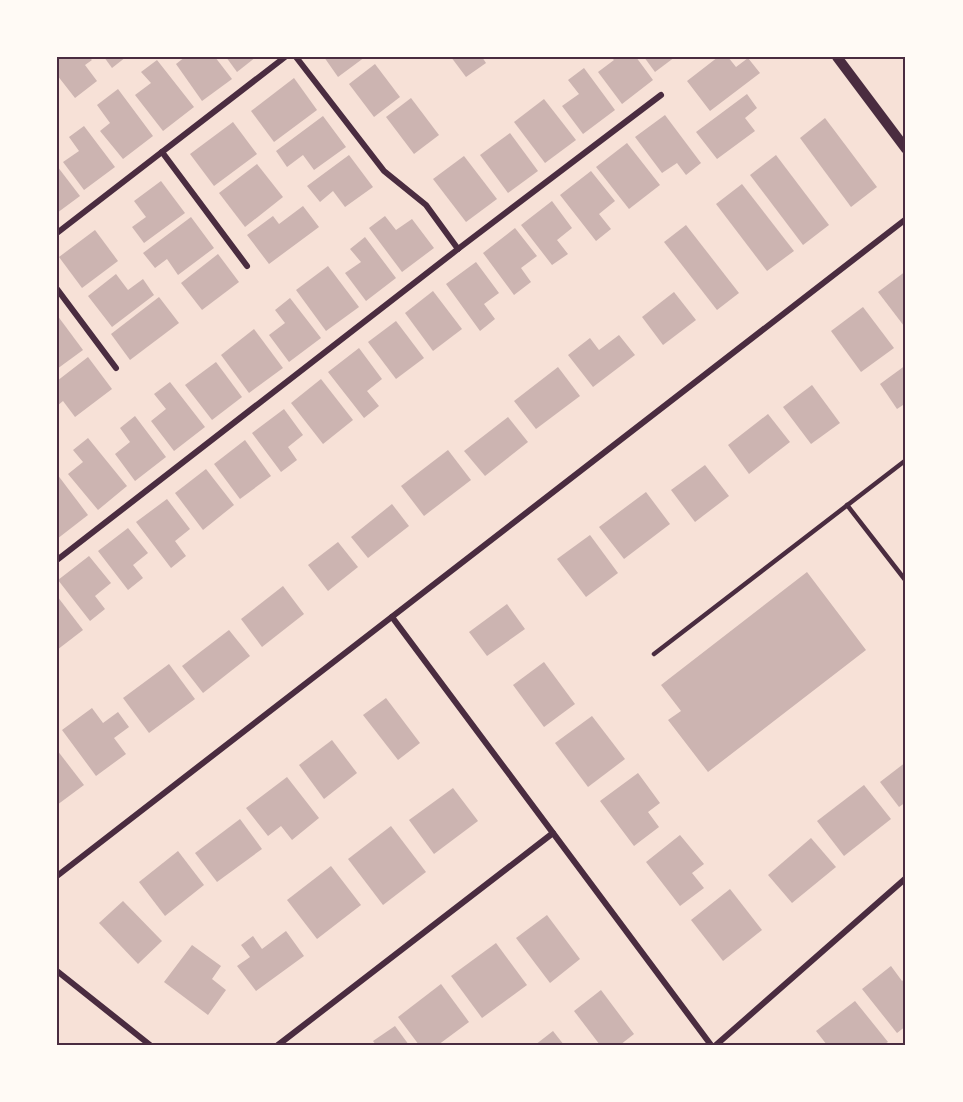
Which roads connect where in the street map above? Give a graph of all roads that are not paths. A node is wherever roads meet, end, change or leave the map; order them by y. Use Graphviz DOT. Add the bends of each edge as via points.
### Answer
graph roads {
  1 [pos="285,57"];
  2 [pos="296,57"];
  3 [pos="837,57"];
  4 [pos="661,95"];
  5 [pos="906,149"];
  6 [pos="162,152"];
  7 [pos="906,219"];
  8 [pos="57,233"];
  9 [pos="458,249"];
  10 [pos="246,266"];
  11 [pos="57,289"];
  12 [pos="116,368"];
  13 [pos="906,460"];
  14 [pos="847,505"];
  15 [pos="57,560"];
  16 [pos="906,581"];
  17 [pos="392,617"];
  18 [pos="654,654"];
  19 [pos="552,833"];
  20 [pos="57,876"];
  21 [pos="906,878"];
  22 [pos="57,971"];
  23 [pos="150,1045"];
  24 [pos="278,1045"];
  25 [pos="713,1045"];
  1 -- 6 [label="street"];
  2 -- 9 [label="street" via="384,171 426,205"];
  3 -- 5 [label="street"];
  4 -- 9 [label="street"];
  6 -- 8 [label="street"];
  6 -- 10 [label="street"];
  7 -- 17 [label="street"];
  9 -- 15 [label="street"];
  11 -- 12 [label="street"];
  13 -- 14 [label="lane"];
  14 -- 16 [label="lane"];
  14 -- 18 [label="lane"];
  17 -- 19 [label="street"];
  17 -- 20 [label="street"];
  19 -- 24 [label="street"];
  19 -- 25 [label="street"];
  21 -- 25 [label="street"];
  22 -- 23 [label="street"];
}
